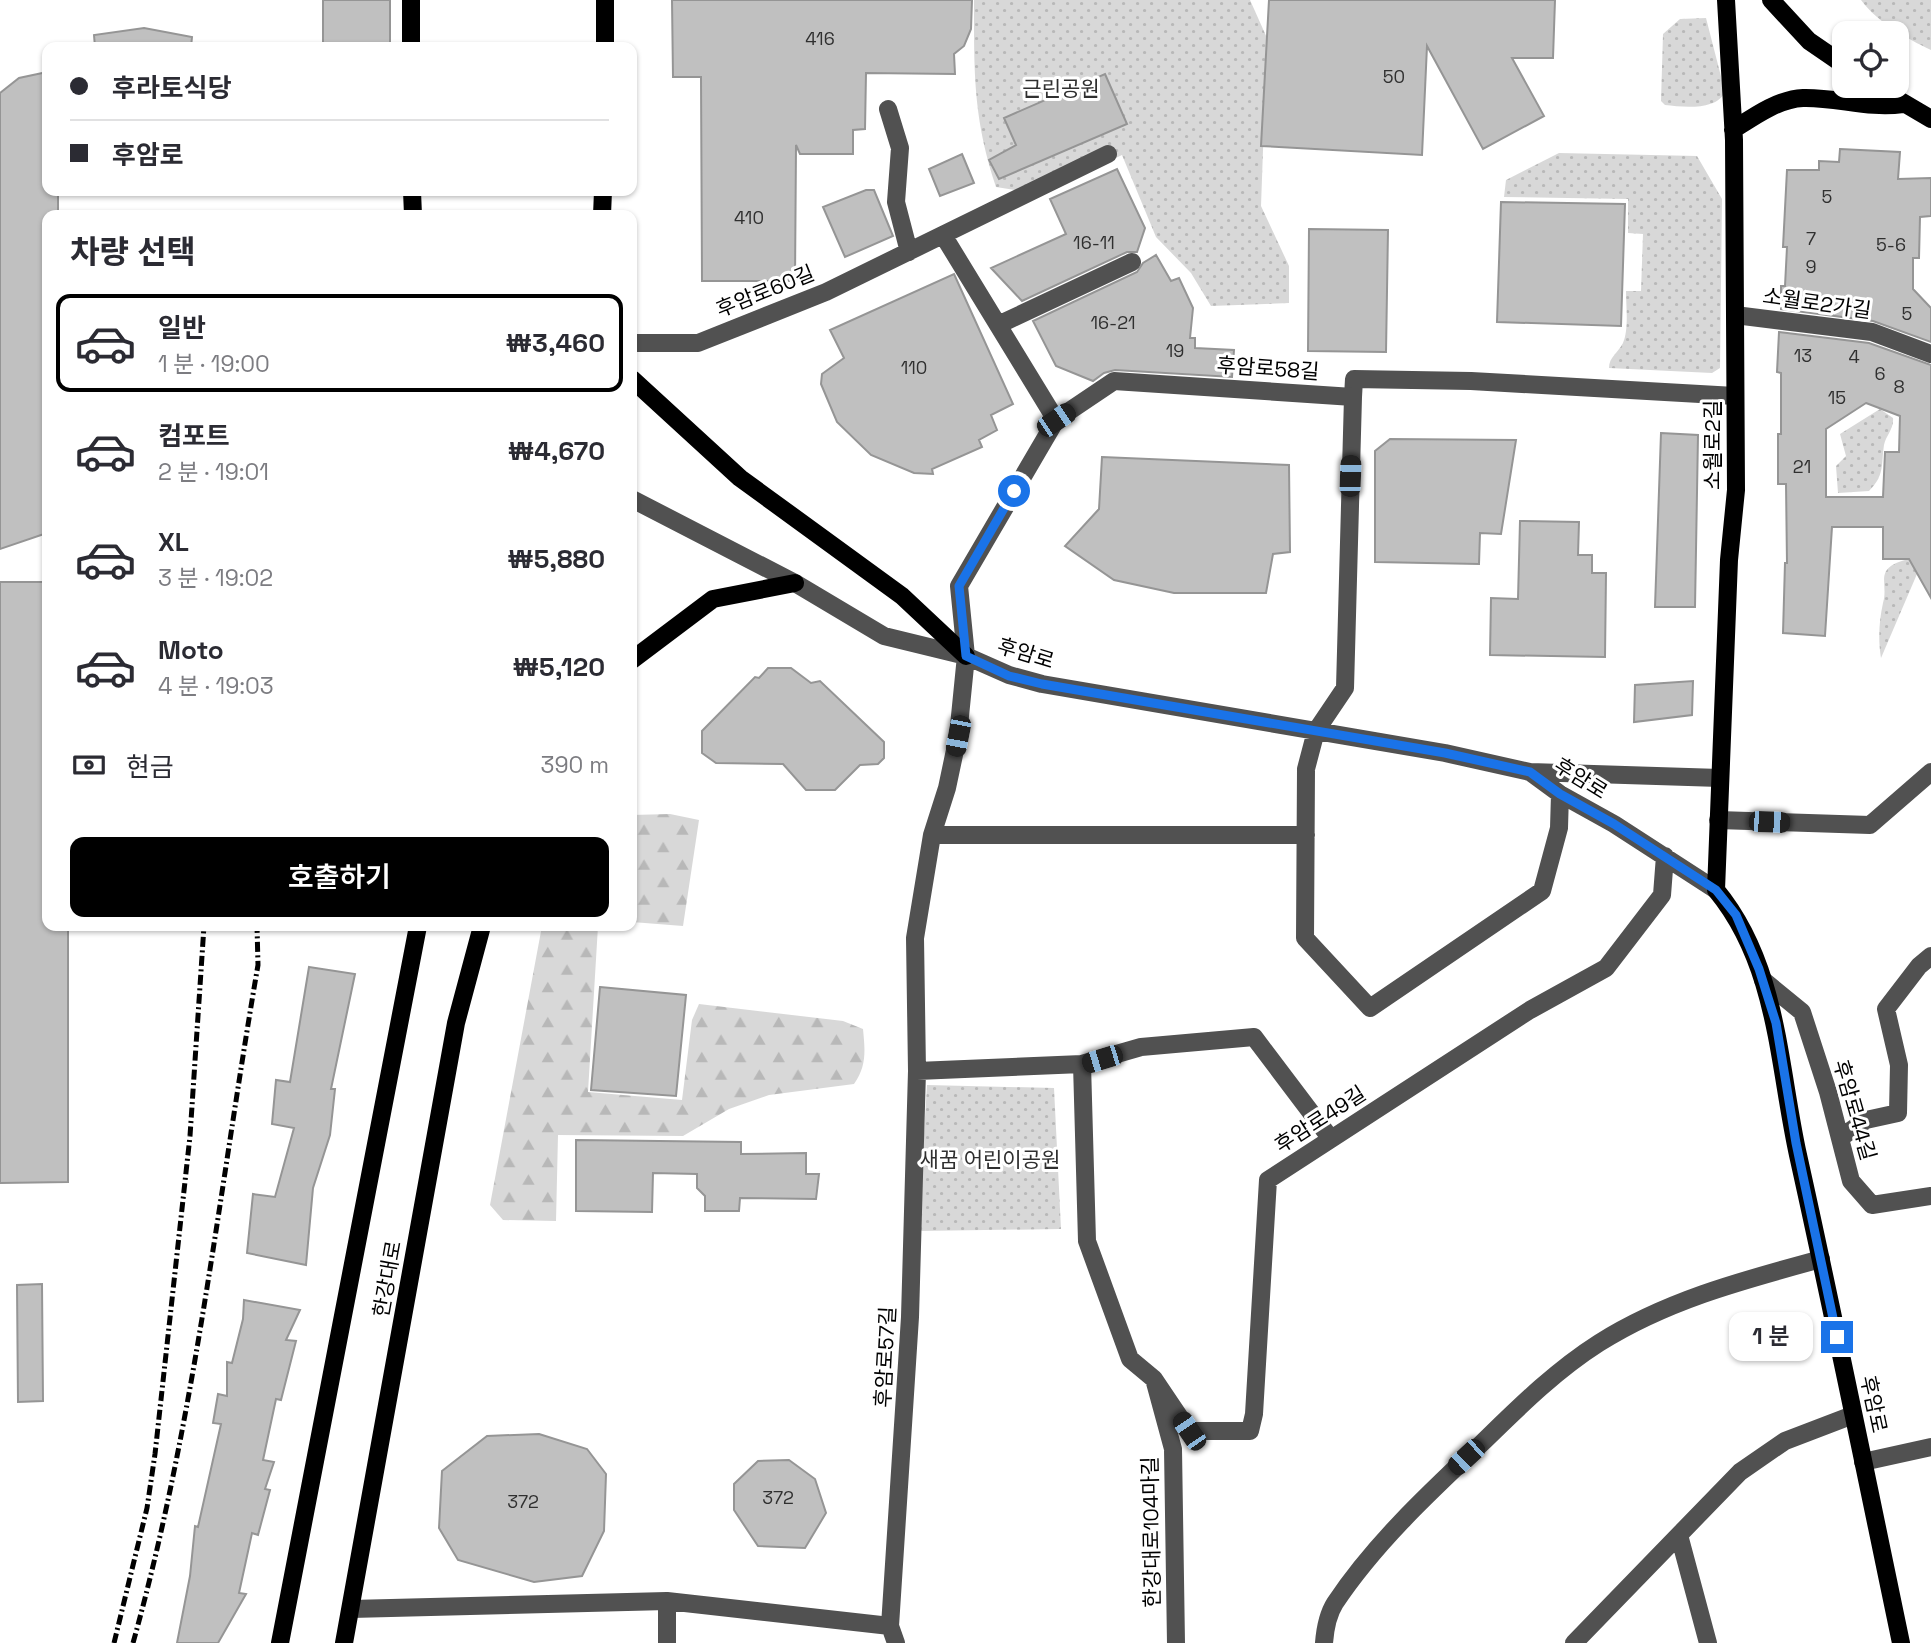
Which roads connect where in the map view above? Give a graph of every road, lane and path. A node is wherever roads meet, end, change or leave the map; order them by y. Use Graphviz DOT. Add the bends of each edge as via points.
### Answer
graph roads {
  1 [pos="411,0"];
  2 [pos="605,0"];
  3 [pos="1726,0"];
  4 [pos="1771,0"];
  5 [pos="411,42"];
  6 [pos="605,42"];
  7 [pos="1832,57"];
  8 [pos="1894,98"];
  9 [pos="1903,104"];
  10 [pos="888,109"];
  11 [pos="1931,119"];
  12 [pos="1733,130"];
  13 [pos="1108,154"];
  14 [pos="943,236"];
  15 [pos="909,252"];
  16 [pos="1132,262"];
  17 [pos="1735,315"];
  18 [pos="998,325"];
  19 [pos="637,343"];
  20 [pos="1931,354"];
  21 [pos="637,384"];
  22 [pos="1735,396"];
  23 [pos="1353,397"];
  24 [pos="1056,420"];
  25 [pos="637,502"];
  26 [pos="795,583"];
  27 [pos="637,656"];
  28 [pos="966,656"];
  29 [pos="1316,732"];
  30 [pos="1530,772"];
  31 [pos="1931,772"];
  32 [pos="1720,778"];
  33 [pos="1560,794"];
  34 [pos="1718,820"];
  35 [pos="932,835"];
  36 [pos="1306,835"];
  37 [pos="1664,856"];
  38 [pos="1716,890"];
  39 [pos="417,931"];
  40 [pos="481,931"];
  41 [pos="1931,956"];
  42 [pos="1763,980"];
  43 [pos="1082,1065"];
  44 [pos="917,1072"];
  45 [pos="1840,1138"];
  46 [pos="1331,1139"];
  47 [pos="1931,1196"];
  48 [pos="1821,1259"];
  49 [pos="1154,1379"];
  50 [pos="1853,1415"];
  51 [pos="1931,1447"];
  52 [pos="1863,1462"];
  53 [pos="1679,1535"];
  54 [pos="667,1601"];
  55 [pos="351,1608"];
  56 [pos="890,1626"];
  57 [pos="280,1643"];
  58 [pos="344,1643"];
  59 [pos="667,1643"];
  60 [pos="896,1643"];
  61 [pos="1176,1643"];
  62 [pos="1324,1643"];
  63 [pos="1574,1643"];
  64 [pos="1708,1643"];
  65 [pos="1901,1643"];
  1 -- 5 [label="main road"];
  2 -- 6 [label="main road"];
  3 -- 12 [label="main road, 소월로2길"];
  4 -- 7 [label="main road" via="1809,41"];
  8 -- 9 [label="main road"];
  9 -- 11 [label="main road"];
  9 -- 12 [label="main road" via="1880,108 1801,98 1763,111"];
  10 -- 15 [label="street" via="900,148 896,202"];
  12 -- 17 [label="main road, 소월로2길"];
  13 -- 14 [label="street, 후암로60길"];
  14 -- 15 [label="street, 후암로60길"];
  14 -- 18 [label="street"];
  15 -- 19 [label="street, 후암로60길" via="826,292 698,343"];
  16 -- 18 [label="street"];
  17 -- 20 [label="street, 소월로2가길" via="1871,332"];
  17 -- 22 [label="main road, 소월로2길"];
  18 -- 24 [label="street"];
  21 -- 28 [label="main road" via="740,478 902,596"];
  22 -- 23 [label="street" via="1353,379"];
  22 -- 32 [label="main road, 소월로2길" via="1736,490"];
  23 -- 24 [label="street, 후암로58길" via="1114,381"];
  23 -- 29 [label="street" via="1345,688"];
  24 -- 28 [label="street, 후암로58길" via="959,586"];
  25 -- 26 [label="street, 후암로"];
  26 -- 27 [label="main road" via="713,599"];
  26 -- 28 [label="street, 후암로" via="884,636"];
  28 -- 29 [label="street, 후암로" via="1009,676 1042,684"];
  28 -- 35 [label="street, 후암로57길" via="958,736"];
  29 -- 30 [label="street, 후암로"];
  29 -- 36 [label="street" via="1306,769"];
  30 -- 32 [label="street"];
  30 -- 33 [label="street, 후암로"];
  31 -- 34 [label="street" via="1870,825"];
  32 -- 34 [label="main road, 소월로2길"];
  33 -- 36 [label="street" via="1559,828 1542,891 1370,1008 1305,937"];
  33 -- 37 [label="street, 후암로"];
  34 -- 38 [label="main road, 소월로2길"];
  35 -- 36 [label="street"];
  35 -- 44 [label="street, 후암로57길" via="915,938"];
  37 -- 38 [label="street, 후암로"];
  37 -- 46 [label="street, 후암로49길" via="1662,895 1606,968 1531,1010"];
  38 -- 42 [label="main road, 후암로" via="1736,915"];
  39 -- 57 [label="main road, 한강대로"];
  40 -- 55 [label="main road, 한강대로" via="454,1037"];
  41 -- 45 [label="street" via="1886,1009 1899,1065 1898,1113 1866,1120"];
  42 -- 45 [label="street, 후암로44길" via="1802,1012"];
  42 -- 48 [label="main road, 후암로" via="1776,1023"];
  43 -- 44 [label="street"];
  43 -- 46 [label="street" via="1140,1047 1254,1038"];
  43 -- 49 [label="street" via="1087,1241 1130,1359"];
  44 -- 56 [label="street, 후암로57길" via="911,1317"];
  45 -- 47 [label="street, 후암로44길" via="1851,1181 1872,1205"];
  46 -- 49 [label="street, 후암로49길" via="1268,1180 1250,1431 1189,1431"];
  48 -- 50 [label="main road, 후암로"];
  48 -- 62 [label="street" via="1722,1286 1665,1308 1599,1343 1532,1393 1418,1504 1352,1582 1334,1605"];
  49 -- 61 [label="street, 한강대로104마길" via="1173,1449"];
  50 -- 52 [label="main road, 후암로"];
  50 -- 53 [label="street" via="1811,1429 1765,1454 1740,1472"];
  51 -- 52 [label="street"];
  52 -- 65 [label="main road, 후암로"];
  53 -- 63 [label="street"];
  53 -- 64 [label="street"];
  54 -- 55 [label="street"];
  54 -- 56 [label="street"];
  54 -- 59 [label="street"];
  55 -- 58 [label="main road, 한강대로"];
  56 -- 60 [label="street, 후암로57길"];
}
